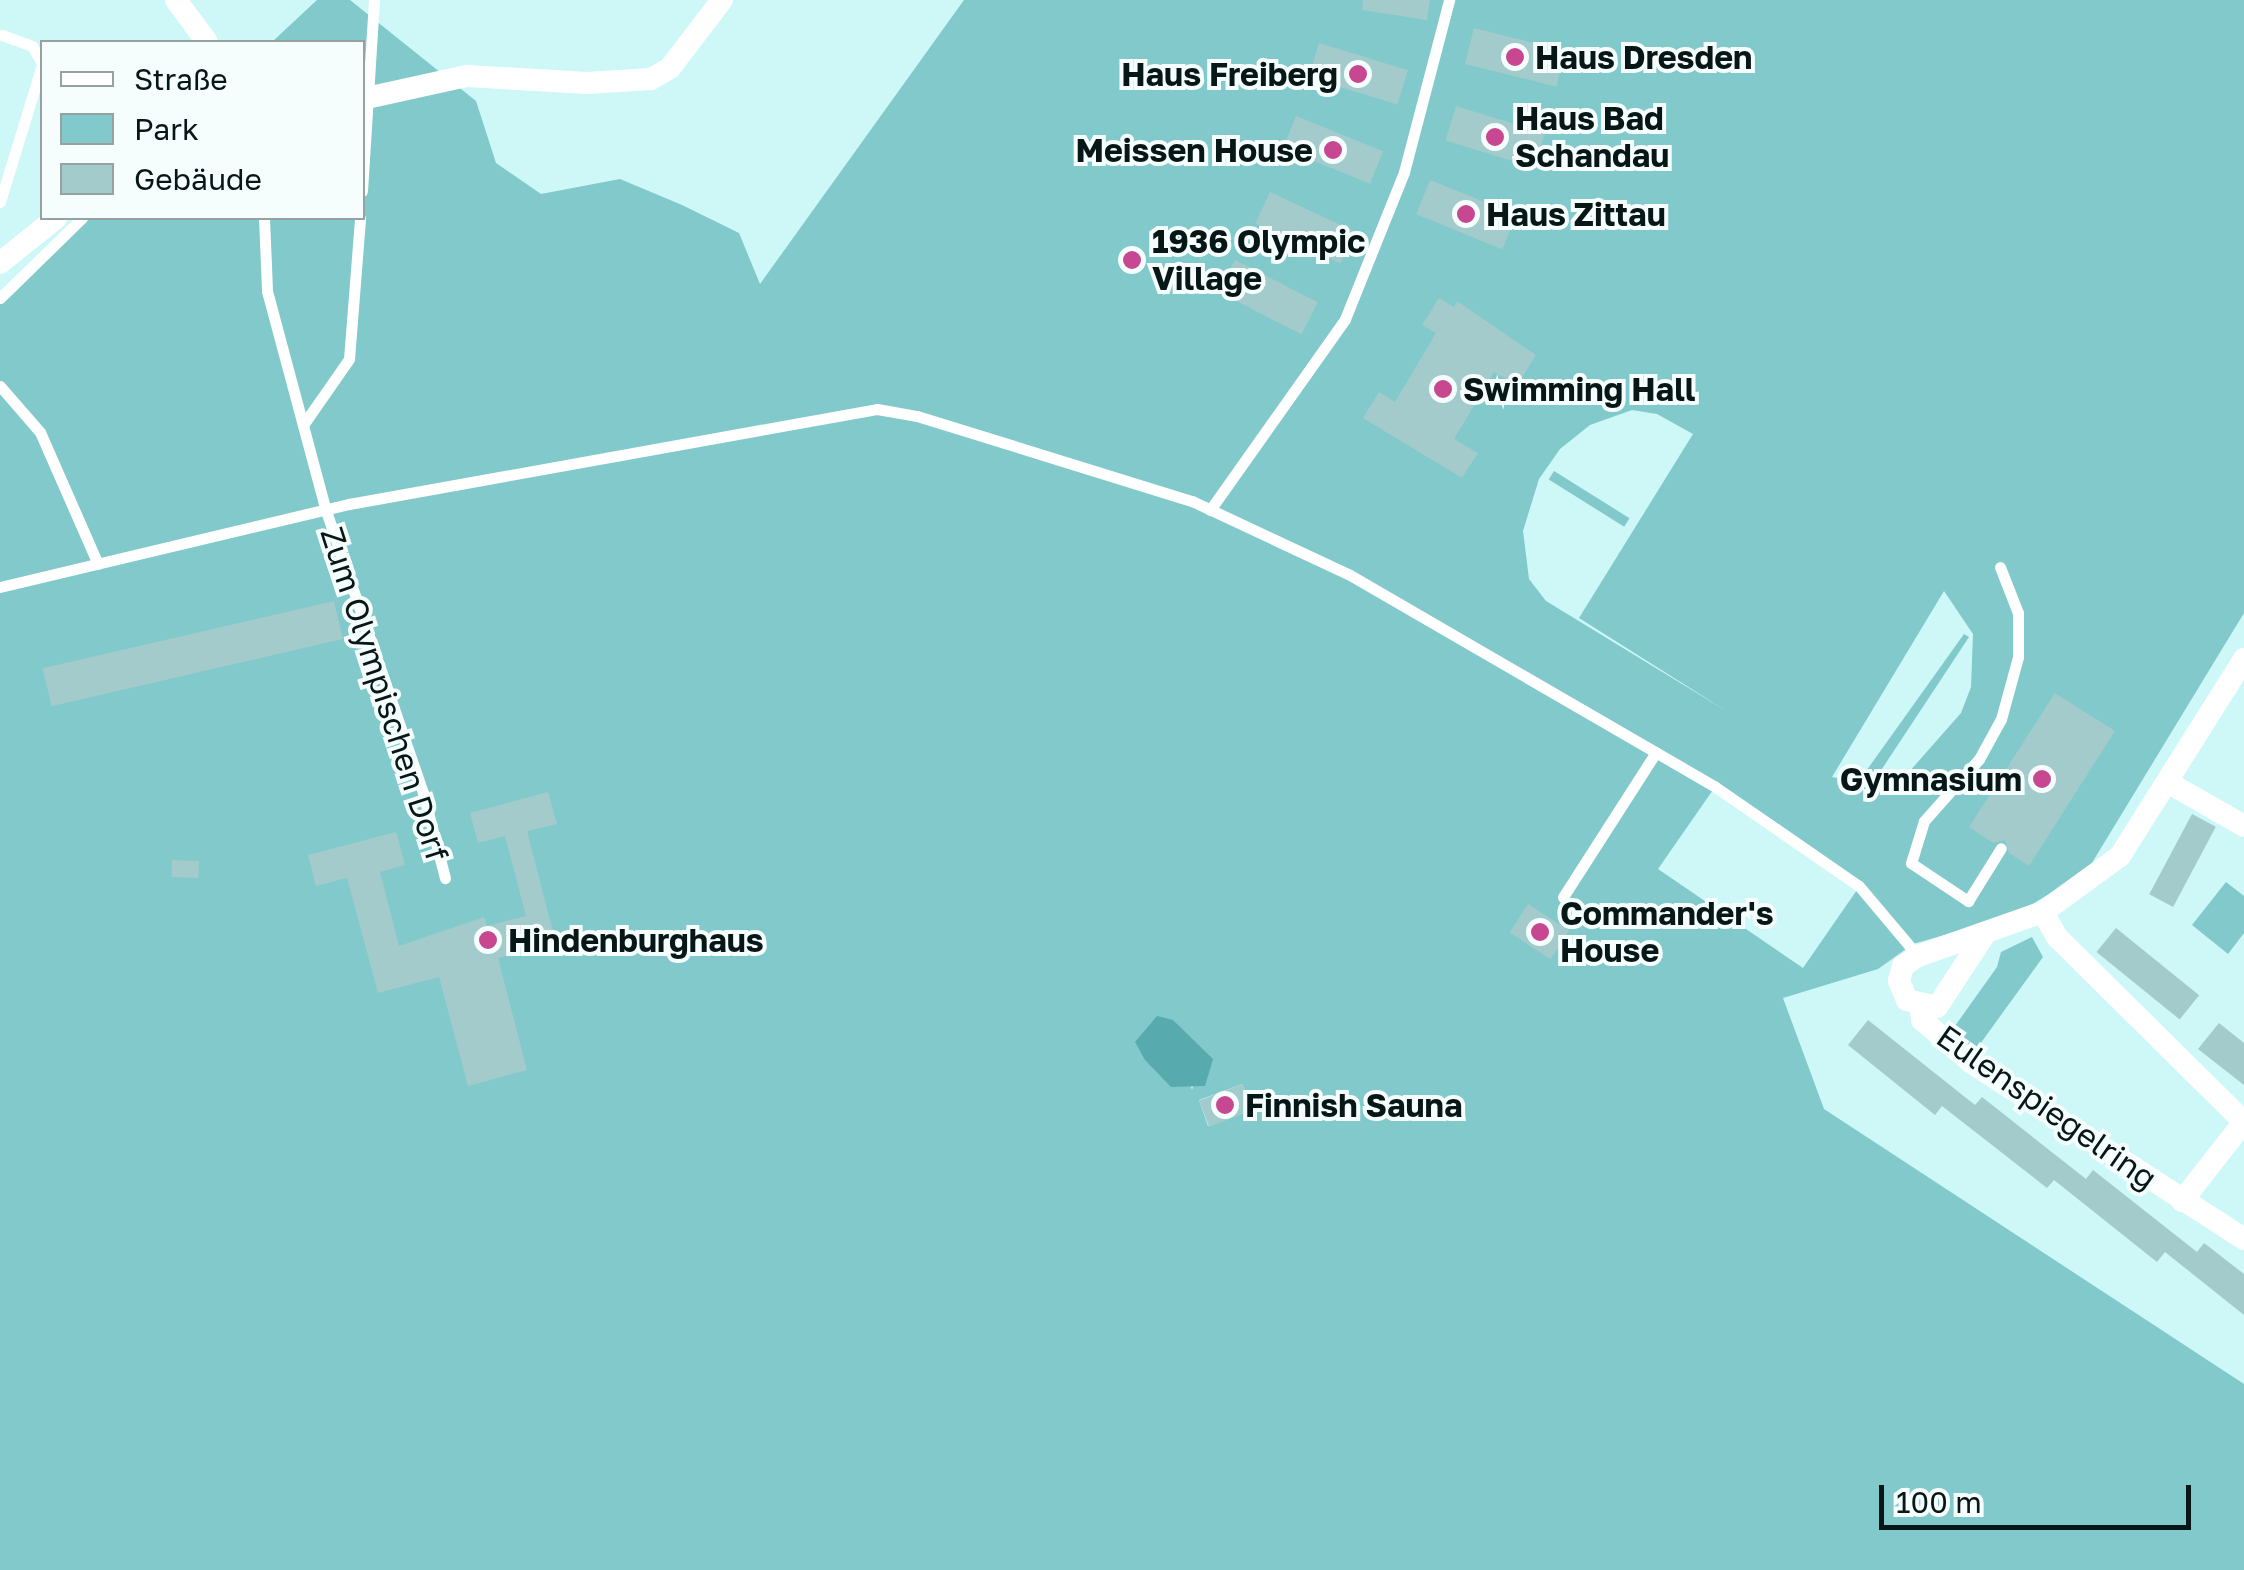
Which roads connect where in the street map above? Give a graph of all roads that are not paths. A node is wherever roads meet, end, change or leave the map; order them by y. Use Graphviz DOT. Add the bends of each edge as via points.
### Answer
graph roads {
  1 [pos="176,0"];
  2 [pos="374,0"];
  3 [pos="722,0"];
  4 [pos="1450,0"];
  5 [pos="2,35"];
  6 [pos="206,40"];
  7 [pos="40,60"];
  8 [pos="40,71"];
  9 [pos="366,98"];
  10 [pos="0,202"];
  11 [pos="54,220"];
  12 [pos="80,220"];
  13 [pos="264,220"];
  14 [pos="360,220"];
  15 [pos="0,263"];
  16 [pos="0,298"];
  17 [pos="0,386"];
  18 [pos="304,426"];
  19 [pos="1210,510"];
  20 [pos="326,511"];
  21 [pos="98,564"];
  22 [pos="2000,567"];
  23 [pos="0,588"];
  24 [pos="2244,659"];
  25 [pos="1656,752"];
  26 [pos="2169,782"];
  27 [pos="2244,826"];
  28 [pos="2001,848"];
  29 [pos="444,878"];
  30 [pos="1563,897"];
  31 [pos="2043,912"];
  32 [pos="1985,934"];
  33 [pos="1918,956"];
  34 [pos="1921,1008"];
  35 [pos="2244,1122"];
  36 [pos="2182,1201"];
  37 [pos="2244,1239"];
  1 -- 6 [label="street"];
  2 -- 9 [label="lane"];
  3 -- 9 [label="street" via="670,68 651,79 628,84 467,76"];
  4 -- 19 [label="lane" via="1404,172 1344,320"];
  5 -- 7 [label="lane" via="32,46"];
  8 -- 10 [label="lane"];
  11 -- 15 [label="street"];
  12 -- 16 [label="lane"];
  13 -- 18 [label="lane, Zum Olympischen Dorf" via="267,291"];
  14 -- 18 [label="lane" via="348,359"];
  17 -- 21 [label="lane" via="40,432"];
  18 -- 20 [label="lane, Zum Olympischen Dorf"];
  19 -- 20 [label="lane" via="918,416 877,410"];
  19 -- 25 [label="lane" via="1350,574"];
  20 -- 21 [label="lane"];
  20 -- 29 [label="lane, Zum Olympischen Dorf" via="423,793"];
  21 -- 23 [label="lane"];
  22 -- 28 [label="lane" via="2018,614 2018,658 2002,719 1979,759 1924,821 1912,863 1968,901"];
  24 -- 26 [label="street"];
  25 -- 30 [label="lane"];
  25 -- 33 [label="lane" via="1860,886"];
  26 -- 27 [label="street"];
  26 -- 31 [label="street" via="2120,856"];
  31 -- 32 [label="street"];
  31 -- 35 [label="street, Eulenspiegelring" via="2056,937"];
  32 -- 33 [label="street"];
  32 -- 34 [label="street" via="1948,995 1937,1007"];
  33 -- 34 [label="street, Eulenspiegelring" via="1904,966 1898,989"];
  34 -- 36 [label="street, Eulenspiegelring" via="1922,1020 1972,1063"];
  35 -- 36 [label="street, Eulenspiegelring"];
  36 -- 37 [label="street, Eulenspiegelring"];
}
